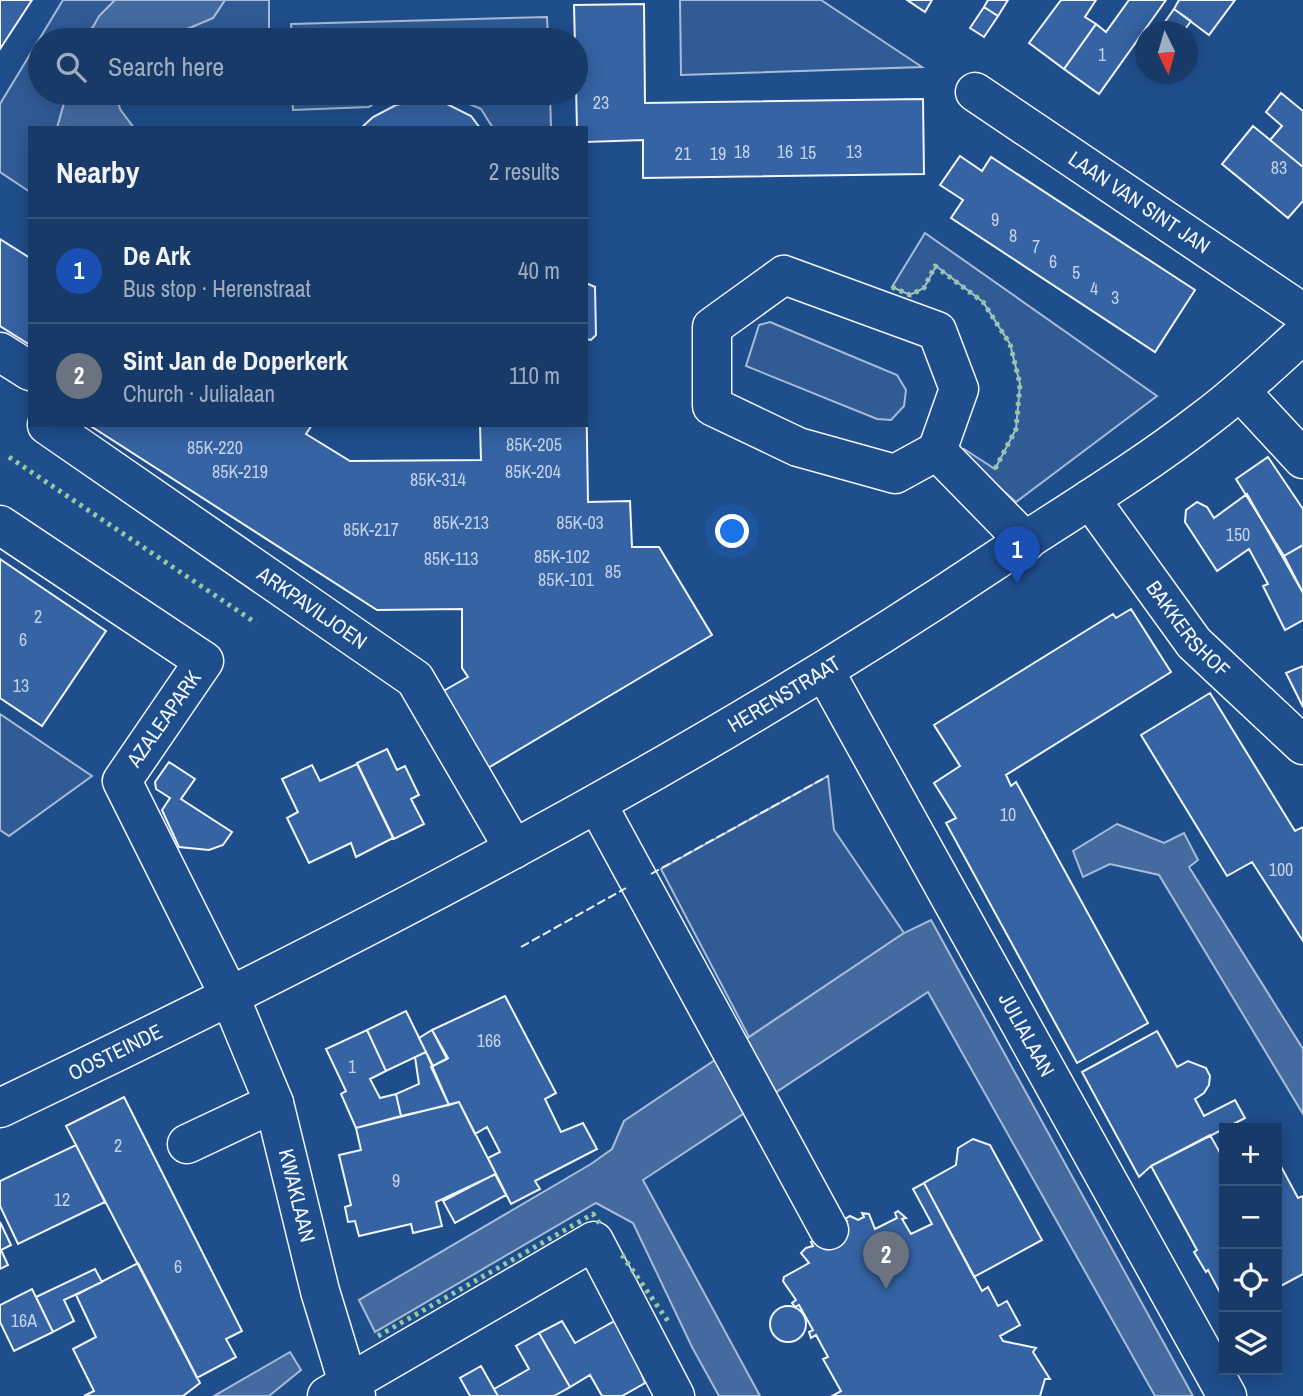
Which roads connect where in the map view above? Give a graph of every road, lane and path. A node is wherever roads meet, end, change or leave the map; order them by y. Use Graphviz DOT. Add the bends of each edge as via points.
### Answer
graph roads {
  1 [pos="975,92"];
  2 [pos="1303,313"];
  3 [pos="1303,334"];
  4 [pos="0,352"];
  5 [pos="28,371"];
  6 [pos="1240,391"];
  7 [pos="50,427"];
  8 [pos="937,451"];
  9 [pos="1303,459"];
  10 [pos="1090,499"];
  11 [pos="0,525"];
  12 [pos="1026,542"];
  13 [pos="825,672"];
  14 [pos="1303,745"];
  15 [pos="597,804"];
  16 [pos="513,849"];
  17 [pos="230,997"];
  18 [pos="274,1103"];
  19 [pos="0,1108"];
  20 [pos="187,1143"];
  21 [pos="829,1230"];
  22 [pos="344,1392"];
  23 [pos="675,1396"];
  24 [pos="1227,1396"];
  1 -- 2 [label="street, LAAN VAN SINT JAN"];
  3 -- 6 [label="street, HERENSTRAAT"];
  4 -- 5 [label="street"];
  6 -- 9 [label="street"];
  6 -- 10 [label="street, HERENSTRAAT"];
  7 -- 16 [label="street, ARKPAVILJOEN" via="415,679"];
  8 -- 8 [label="street" via="959,390 937,331 784,275 712,327 712,407 798,447 895,474"];
  8 -- 12 [label="street"];
  10 -- 12 [label="street, HERENSTRAAT"];
  10 -- 14 [label="street, BAKKERSHOF" via="1194,643"];
  11 -- 17 [label="street, AZALEAPARK" via="204,661 122,780"];
  12 -- 13 [label="street, HERENSTRAAT"];
  13 -- 15 [label="street, HERENSTRAAT"];
  13 -- 24 [label="street, JULIALAAN"];
  15 -- 16 [label="street, HERENSTRAAT"];
  15 -- 21 [label="street"];
  16 -- 17 [label="street, HERENSTRAAT"];
  17 -- 18 [label="street, KWAKLAAN"];
  17 -- 19 [label="street, OOSTEINDE"];
  18 -- 20 [label="street"];
  18 -- 22 [label="street, KWAKLAAN"];
  22 -- 23 [label="street" via="594,1241"];
}
